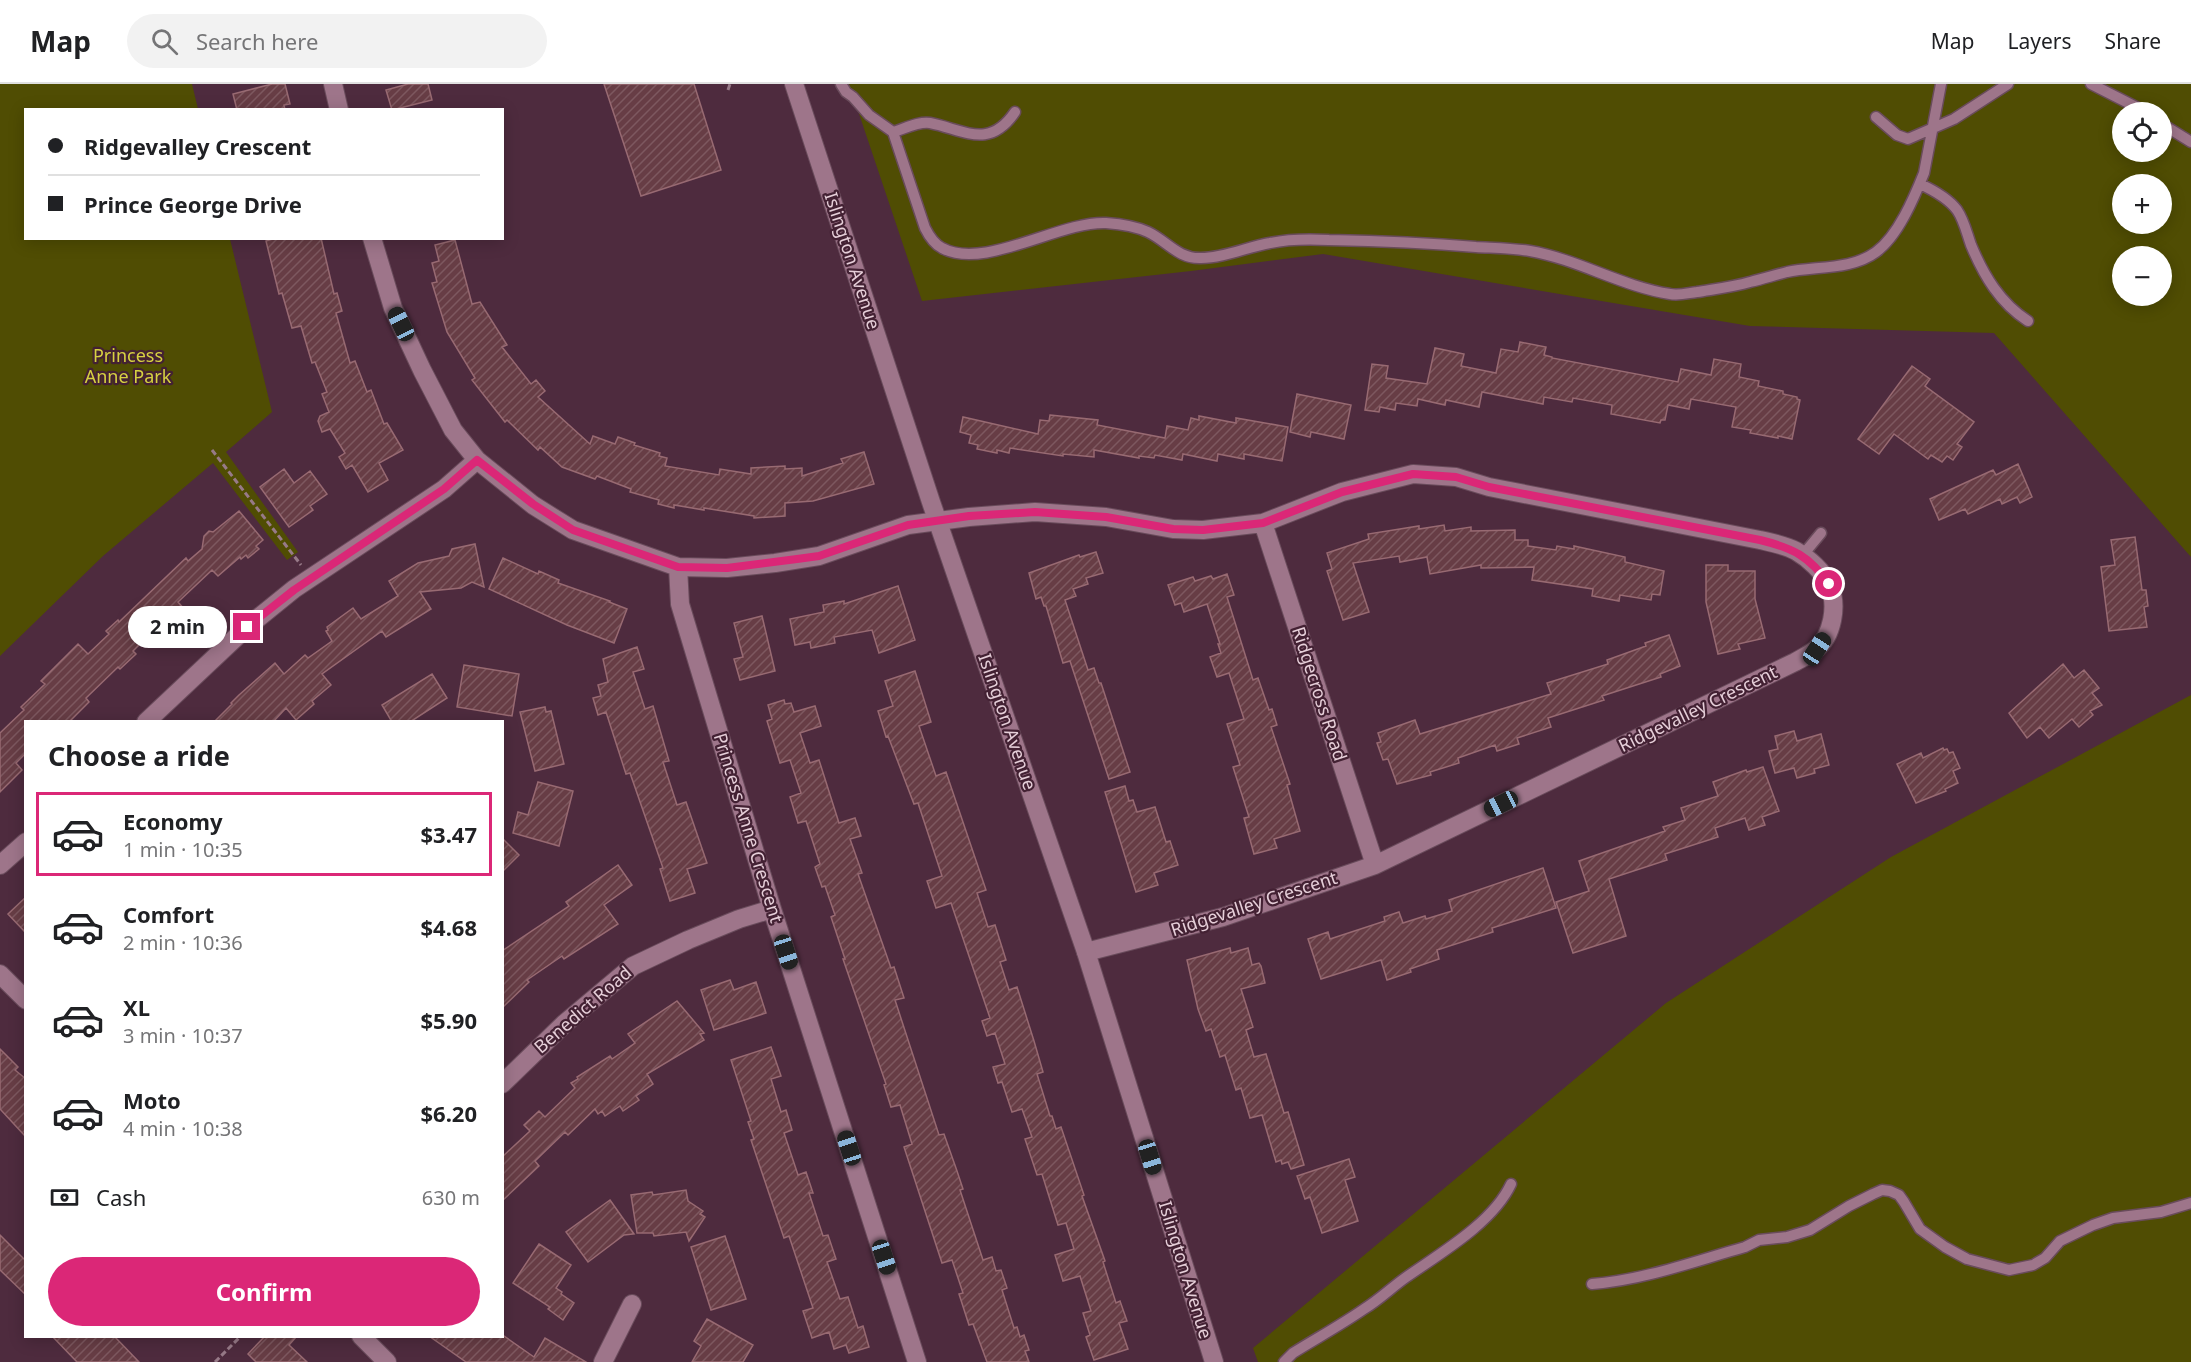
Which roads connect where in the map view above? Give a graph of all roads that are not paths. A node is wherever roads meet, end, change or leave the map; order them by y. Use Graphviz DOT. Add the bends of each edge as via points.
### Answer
graph roads {
  1 [pos="333,84"];
  2 [pos="794,84"];
  3 [pos="841,84"];
  4 [pos="1941,84"];
  5 [pos="2008,84"];
  6 [pos="2091,84"];
  7 [pos="2126,102"];
  8 [pos="339,108"];
  9 [pos="1016,112"];
  10 [pos="1876,117"];
  11 [pos="1933,129"];
  12 [pos="2172,130"];
  13 [pos="893,132"];
  14 [pos="2191,142"];
  15 [pos="1920,184"];
  16 [pos="373,240"];
  17 [pos="2028,321"];
  18 [pos="477,460"];
  19 [pos="937,521"];
  20 [pos="1263,523"];
  21 [pos="1821,533"];
  22 [pos="1802,556"];
  23 [pos="678,567"];
  24 [pos="148,720"];
  25 [pos="24,844"];
  26 [pos="0,865"];
  27 [pos="1376,865"];
  28 [pos="772,909"];
  29 [pos="1086,952"];
  30 [pos="0,974"];
  31 [pos="24,998"];
  32 [pos="504,1081"];
  33 [pos="1510,1184"];
  34 [pos="2191,1203"];
  35 [pos="1592,1284"];
  36 [pos="632,1304"];
  37 [pos="363,1338"];
  38 [pos="387,1362"];
  39 [pos="603,1362"];
  40 [pos="916,1362"];
  41 [pos="1214,1362"];
  42 [pos="1284,1362"];
  1 -- 8 [label="street"];
  2 -- 19 [label="street, Islington Avenue"];
  3 -- 13 [label="lane" via="869,115"];
  4 -- 11 [label="lane"];
  5 -- 11 [label="lane"];
  6 -- 7 [label="lane"];
  9 -- 13 [label="lane" via="1008,123 987,134 928,122"];
  10 -- 11 [label="lane" via="1908,139"];
  11 -- 15 [label="lane"];
  12 -- 14 [label="lane"];
  13 -- 15 [label="lane" via="925,228 942,248 959,254 977,254 1086,224 1104,223 1148,232 1174,250 1200,258 1297,240 1527,250 1671,294 1718,289 1792,271 1859,261 1877,252 1888,239"];
  15 -- 17 [label="lane" via="1956,208 2000,298"];
  16 -- 18 [label="street, Ridgevalley Crescent" via="393,308 422,370 453,430"];
  18 -- 23 [label="street, Ridgevalley Crescent" via="573,530"];
  18 -- 24 [label="street" via="444,489 312,577 247,627"];
  19 -- 20 [label="street, Ridgevalley Crescent" via="1035,512 1106,517 1173,529"];
  19 -- 23 [label="street, Ridgevalley Crescent" via="903,526 819,556 727,568"];
  19 -- 29 [label="street, Islington Avenue"];
  20 -- 22 [label="street, Ridgevalley Crescent" via="1342,492 1413,474 1433,475 1760,540 1787,547"];
  20 -- 27 [label="street, Ridgecross Road"];
  21 -- 22 [label="lane"];
  22 -- 27 [label="street, Ridgevalley Crescent" via="1829,584 1834,609 1831,628 1817,649"];
  23 -- 28 [label="street, Princess Anne Crescent" via="680,604"];
  25 -- 26 [label="street"];
  27 -- 29 [label="street, Ridgevalley Crescent" via="1223,917"];
  28 -- 32 [label="street, Benedict Road" via="739,919 633,966"];
  28 -- 40 [label="street, Princess Anne Crescent"];
  29 -- 41 [label="street, Islington Avenue"];
  30 -- 31 [label="street"];
  33 -- 42 [label="lane" via="1493,1209 1444,1252"];
  34 -- 35 [label="lane" via="2093,1225 2061,1240 2033,1265 2009,1270 1945,1247 1920,1229 1899,1195 1882,1190 1798,1234 1759,1240 1636,1277"];
  36 -- 39 [label="street"];
  37 -- 38 [label="street"];
}
